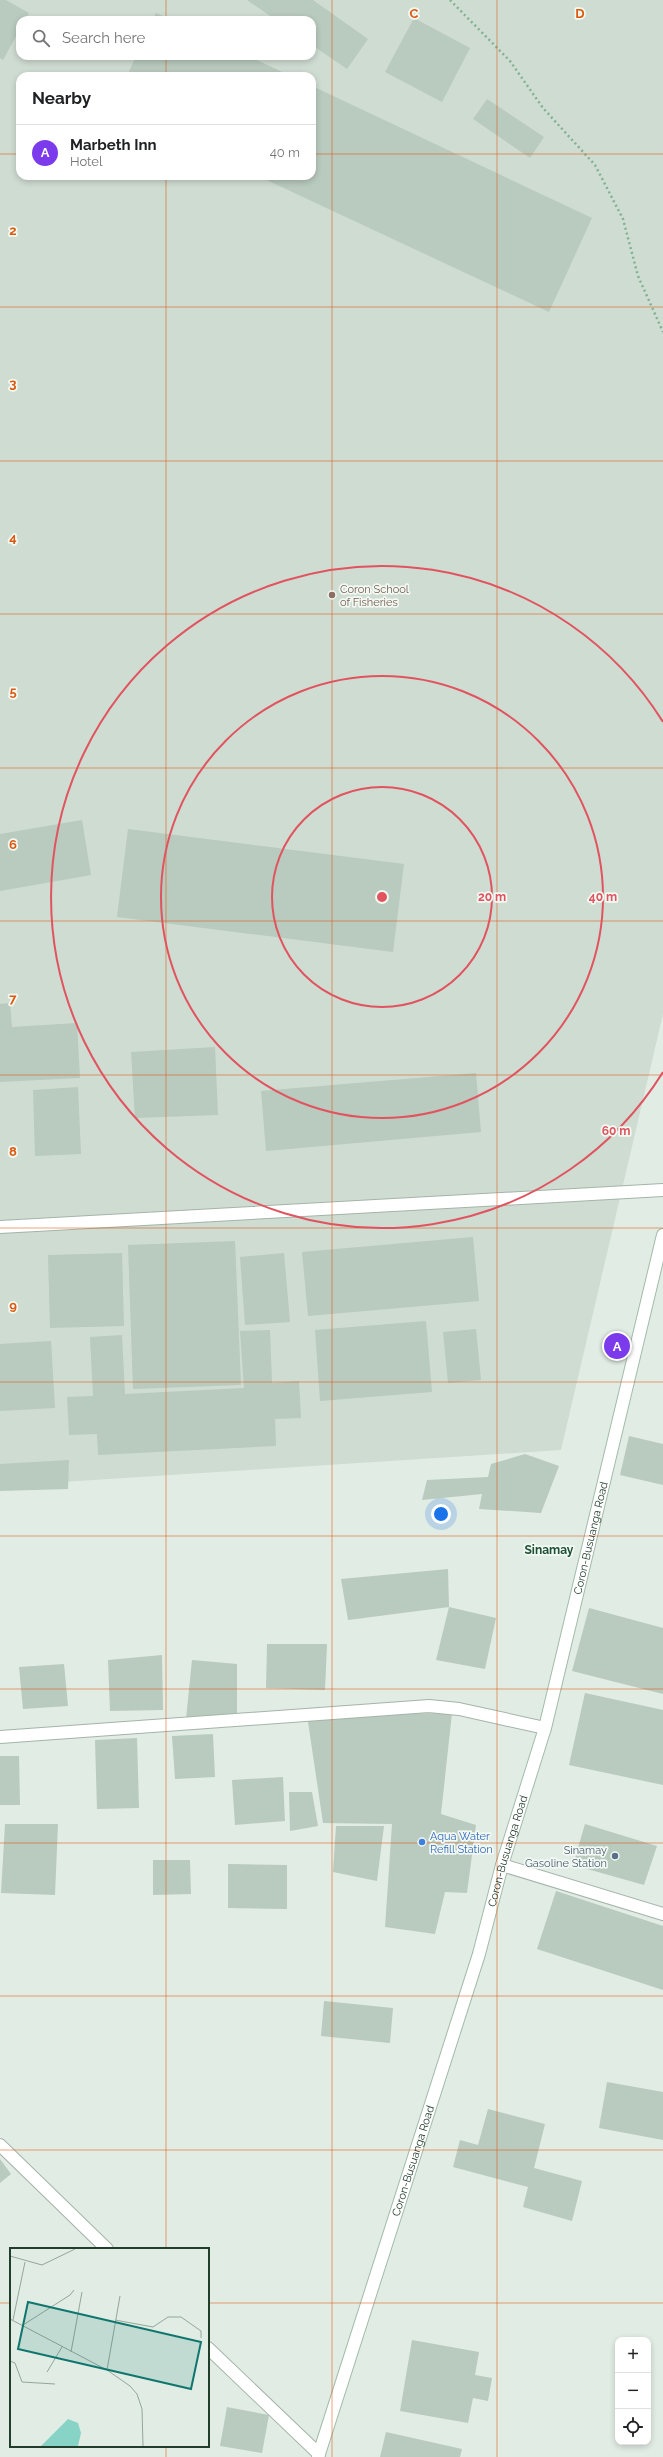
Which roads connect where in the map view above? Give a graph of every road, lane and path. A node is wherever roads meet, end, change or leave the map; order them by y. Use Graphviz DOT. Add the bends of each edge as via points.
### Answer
graph roads {
  1 [pos="450,0"];
  2 [pos="663,332"];
  3 [pos="663,1190"];
  4 [pos="0,1227"];
  5 [pos="663,1235"];
  6 [pos="545,1728"];
  7 [pos="0,1737"];
  8 [pos="502,1865"];
  9 [pos="663,1914"];
  10 [pos="0,2145"];
  11 [pos="106,2248"];
  12 [pos="209,2349"];
  13 [pos="319,2456"];
  1 -- 2 [label="path" via="510,61 543,108 595,166 623,219 638,276"];
  3 -- 4 [label="main road"];
  5 -- 6 [label="main road, Coron-Busuanga Road"];
  6 -- 7 [label="main road" via="459,1708 429,1706"];
  6 -- 8 [label="main road, Coron-Busuanga Road"];
  8 -- 9 [label="main road"];
  8 -- 13 [label="main road, Coron-Busuanga Road" via="479,1954"];
  10 -- 11 [label="main road"];
  12 -- 13 [label="main road"];
}
